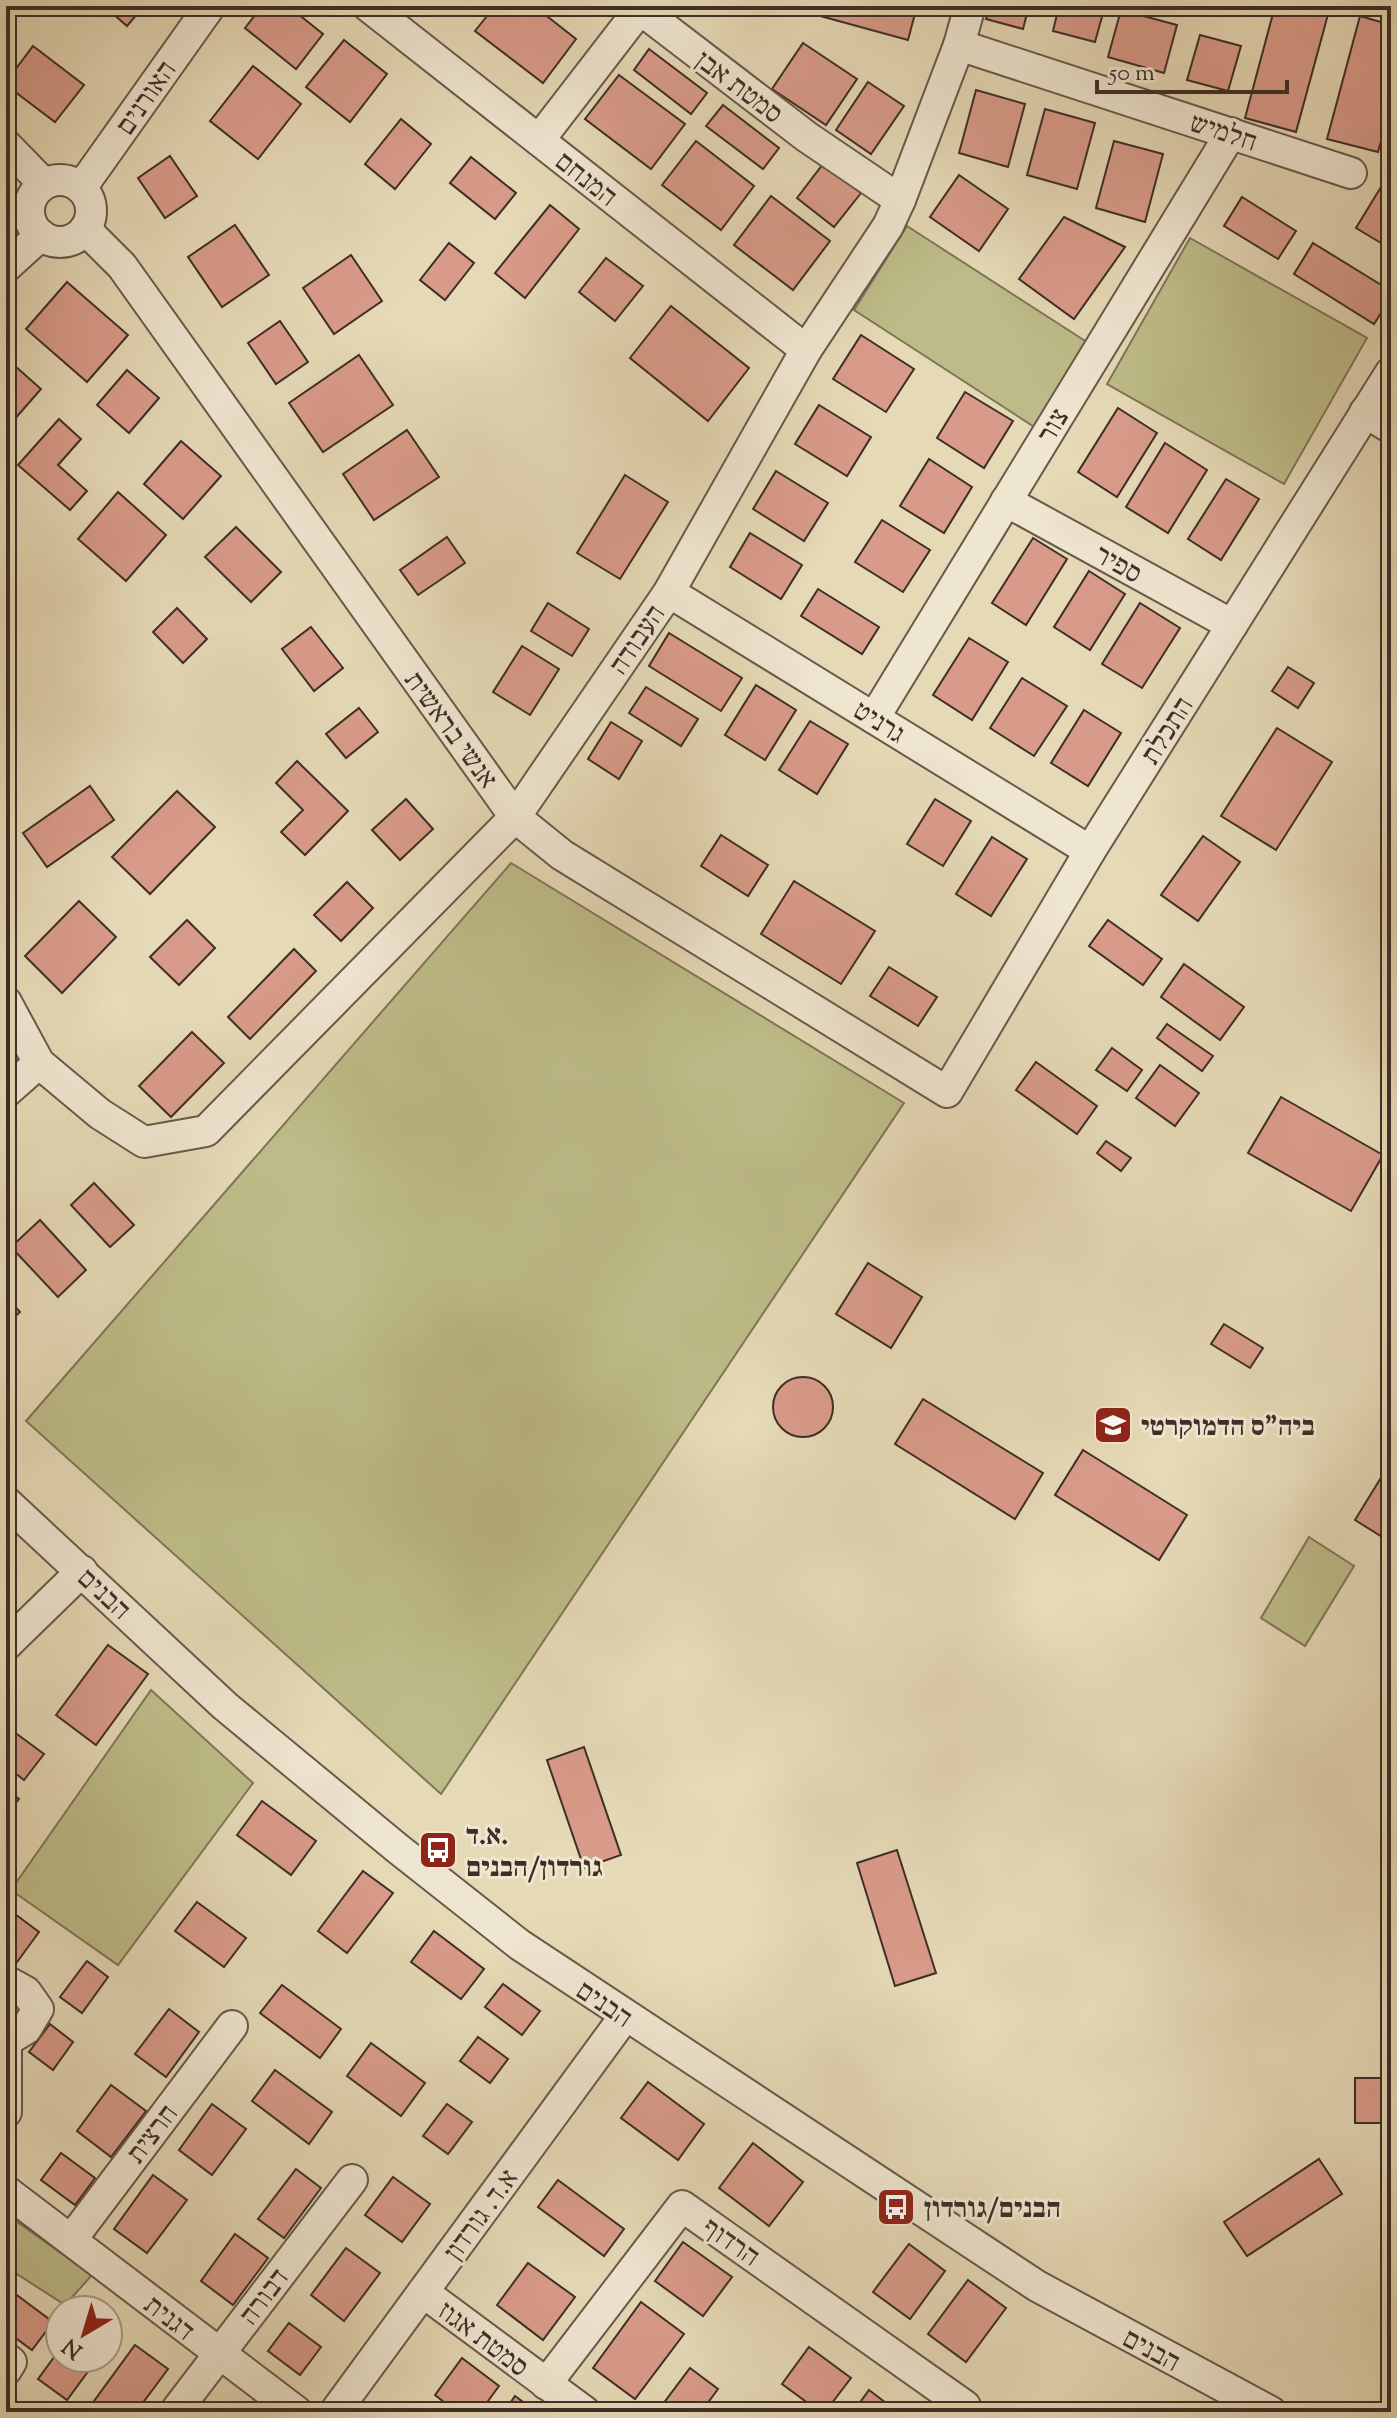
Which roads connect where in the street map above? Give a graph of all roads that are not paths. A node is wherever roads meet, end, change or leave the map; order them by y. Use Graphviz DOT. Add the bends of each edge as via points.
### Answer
graph roads {
  1 [pos="210,6"];
  2 [pos="368,6"];
  3 [pos="970,6"];
  4 [pos="959,45"];
  5 [pos="1231,133"];
  6 [pos="539,140"];
  7 [pos="6,145"];
  8 [pos="1351,173"];
  9 [pos="44,184"];
  10 [pos="81,188"];
  11 [pos="900,200"];
  12 [pos="85,229"];
  13 [pos="41,235"];
  14 [pos="6,267"];
  15 [pos="806,350"];
  16 [pos="1391,372"];
  17 [pos="1378,420"];
  18 [pos="1006,501"];
  19 [pos="669,592"];
  20 [pos="1232,625"];
  21 [pos="874,718"];
  22 [pos="515,817"];
  23 [pos="1090,851"];
  24 [pos="6,1002"];
  25 [pos="39,1063"];
  26 [pos="6,1092"];
  27 [pos="947,1092"];
  28 [pos="6,1502"];
  29 [pos="82,1571"];
  30 [pos="6,1645"];
  31 [pos="6,1981"];
  32 [pos="625,2016"];
  33 [pos="232,2026"];
  34 [pos="6,2112"];
  35 [pos="352,2180"];
  36 [pos="6,2191"];
  37 [pos="71,2240"];
  38 [pos="423,2292"];
  39 [pos="219,2355"];
  40 [pos="6,2358"];
  41 [pos="6,2370"];
  42 [pos="546,2384"];
  43 [pos="965,2406"];
  44 [pos="175,2412"];
  45 [pos="297,2412"];
  46 [pos="335,2412"];
  47 [pos="585,2412"];
  48 [pos="1271,2412"];
  1 -- 10 [label="street, האורנים"];
  2 -- 6 [label="street, המנחם"];
  3 -- 4 [label="street, העבודה"];
  4 -- 5 [label="street, חלמיש"];
  4 -- 11 [label="street, העבודה"];
  5 -- 8 [label="street, חלמיש"];
  5 -- 18 [label="street, צור"];
  6 -- 11 [label="street, סמטת אבן" via="640,9 807,137"];
  6 -- 15 [label="street, המנחם"];
  7 -- 9 [label="street"];
  9 -- 10 [label="street" via="64,180"];
  9 -- 13 [label="street" via="29,211"];
  10 -- 12 [label="street" via="91,206"];
  11 -- 15 [label="street, העבודה"];
  12 -- 13 [label="street" via="64,242"];
  12 -- 22 [label="street, אנשי בראשית" via="122,266"];
  13 -- 14 [label="street"];
  15 -- 19 [label="street, העבודה"];
  16 -- 17 [label="street, התכלת"];
  17 -- 20 [label="street, התכלת"];
  18 -- 20 [label="street, ספיר"];
  18 -- 21 [label="street, צור"];
  19 -- 21 [label="street, גרניט"];
  19 -- 22 [label="street, העבודה"];
  20 -- 23 [label="street, התכלת"];
  21 -- 23 [label="street, גרניט"];
  22 -- 25 [label="street, העבודה" via="206,1131 144,1142 100,1114"];
  22 -- 27 [label="street, אנשי בראשית" via="562,855"];
  23 -- 27 [label="street, התכלת"];
  24 -- 25 [label="street"];
  25 -- 26 [label="street"];
  28 -- 29 [label="street, הבנים"];
  29 -- 30 [label="street"];
  29 -- 32 [label="street, הבנים" via="301,1770 520,1945"];
  31 -- 34 [label="street" via="26,1992 38,2009 26,2029 6,2041"];
  32 -- 38 [label="street, א.ד. גורדון"];
  32 -- 48 [label="street, הבנים" via="1037,2286"];
  33 -- 37 [label="street, חרצית"];
  35 -- 39 [label="street, דבורה"];
  36 -- 37 [label="street, דגנית"];
  37 -- 39 [label="street, דגנית"];
  38 -- 42 [label="street, סמטת אגוז"];
  38 -- 46 [label="street, א.ד. גורדון"];
  39 -- 44 [label="street, דבורה"];
  39 -- 45 [label="street, דגנית"];
  40 -- 41 [label="street" via="11,2362"];
  42 -- 43 [label="street, הרדוף" via="682,2206"];
  42 -- 47 [label="street, סמטת אגוז"];
}
